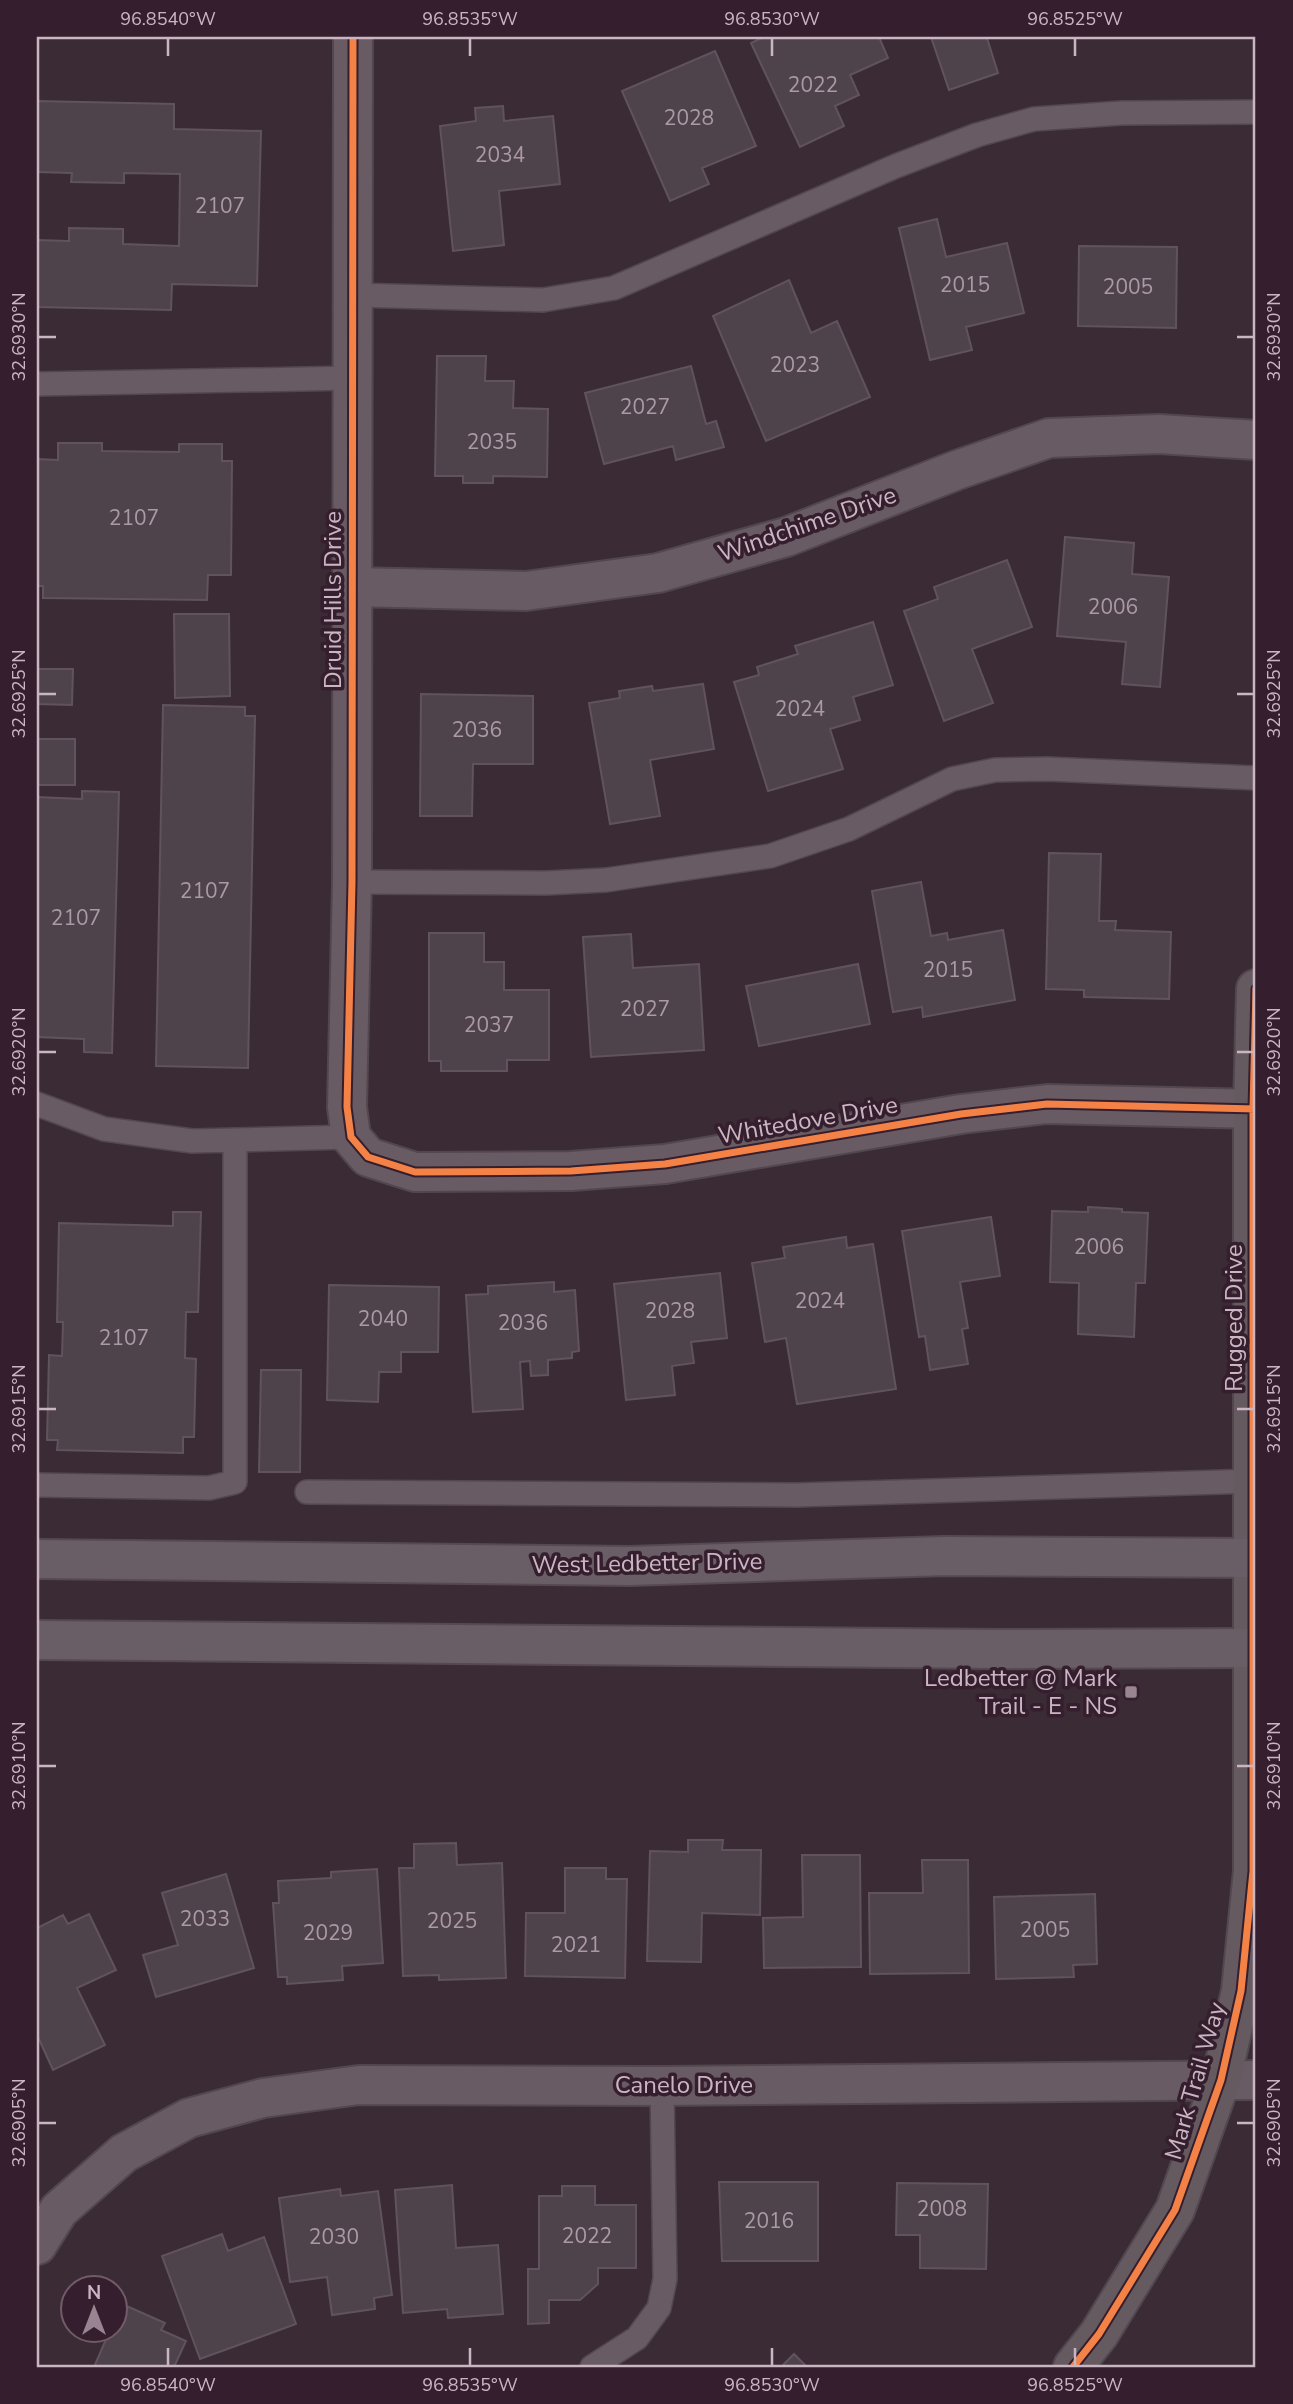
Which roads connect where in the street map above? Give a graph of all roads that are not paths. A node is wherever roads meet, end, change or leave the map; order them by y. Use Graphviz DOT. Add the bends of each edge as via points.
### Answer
graph roads {
  1 [pos="352,37"];
  2 [pos="1256,112"];
  3 [pos="352,295"];
  4 [pos="352,378"];
  5 [pos="37,384"];
  6 [pos="1256,440"];
  7 [pos="352,587"];
  8 [pos="1256,778"];
  9 [pos="352,882"];
  10 [pos="1256,989"];
  11 [pos="37,1104"];
  12 [pos="1255,1109"];
  13 [pos="235,1140"];
  14 [pos="359,1147"];
  15 [pos="1255,1481"];
  16 [pos="37,1485"];
  17 [pos="307,1492"];
  18 [pos="1255,1558"];
  19 [pos="37,1559"];
  20 [pos="37,1640"];
  21 [pos="1255,1648"];
  22 [pos="1239,2080"];
  23 [pos="663,2086"];
  24 [pos="37,2245"];
  25 [pos="592,2367"];
  26 [pos="1073,2367"];
  1 -- 3 [label="street, Druid Hills Drive"];
  2 -- 3 [label="lane" via="1034,119 896,166 614,288 543,300"];
  3 -- 4 [label="street, Druid Hills Drive"];
  4 -- 5 [label="lane"];
  4 -- 7 [label="street, Druid Hills Drive"];
  6 -- 7 [label="street, Windchime Drive" via="1158,434 1049,439 786,537 658,573 526,591"];
  7 -- 9 [label="street, Druid Hills Drive"];
  8 -- 9 [label="lane" via="995,770 953,779 849,829 770,856 606,880"];
  9 -- 14 [label="street, Druid Hills Drive" via="347,1107"];
  10 -- 12 [label="street, Rugged Drive"];
  11 -- 13 [label="lane" via="104,1129 192,1141"];
  12 -- 14 [label="street, Whitedove Drive" via="1047,1104 961,1114 666,1164 571,1171 415,1172"];
  12 -- 15 [label="street, Rugged Drive"];
  13 -- 14 [label="lane"];
  13 -- 16 [label="lane" via="235,1482 209,1488"];
  15 -- 17 [label="lane" via="797,1494"];
  15 -- 18 [label="street, Rugged Drive"];
  18 -- 19 [label="main road, West Ledbetter Drive" via="945,1556 631,1566"];
  18 -- 21 [label="street, Rugged Drive"];
  20 -- 21 [label="main road"];
  21 -- 22 [label="street, Mark Trail Way" via="1253,1871 1241,1991"];
  22 -- 23 [label="street, Canelo Drive"];
  22 -- 26 [label="street, Mark Trail Way" via="1175,2210 1099,2334"];
  23 -- 24 [label="street, Canelo Drive" via="359,2085 263,2098 189,2118 124,2153 59,2210"];
  23 -- 25 [label="lane" via="665,2279 659,2308 637,2338"];
}
